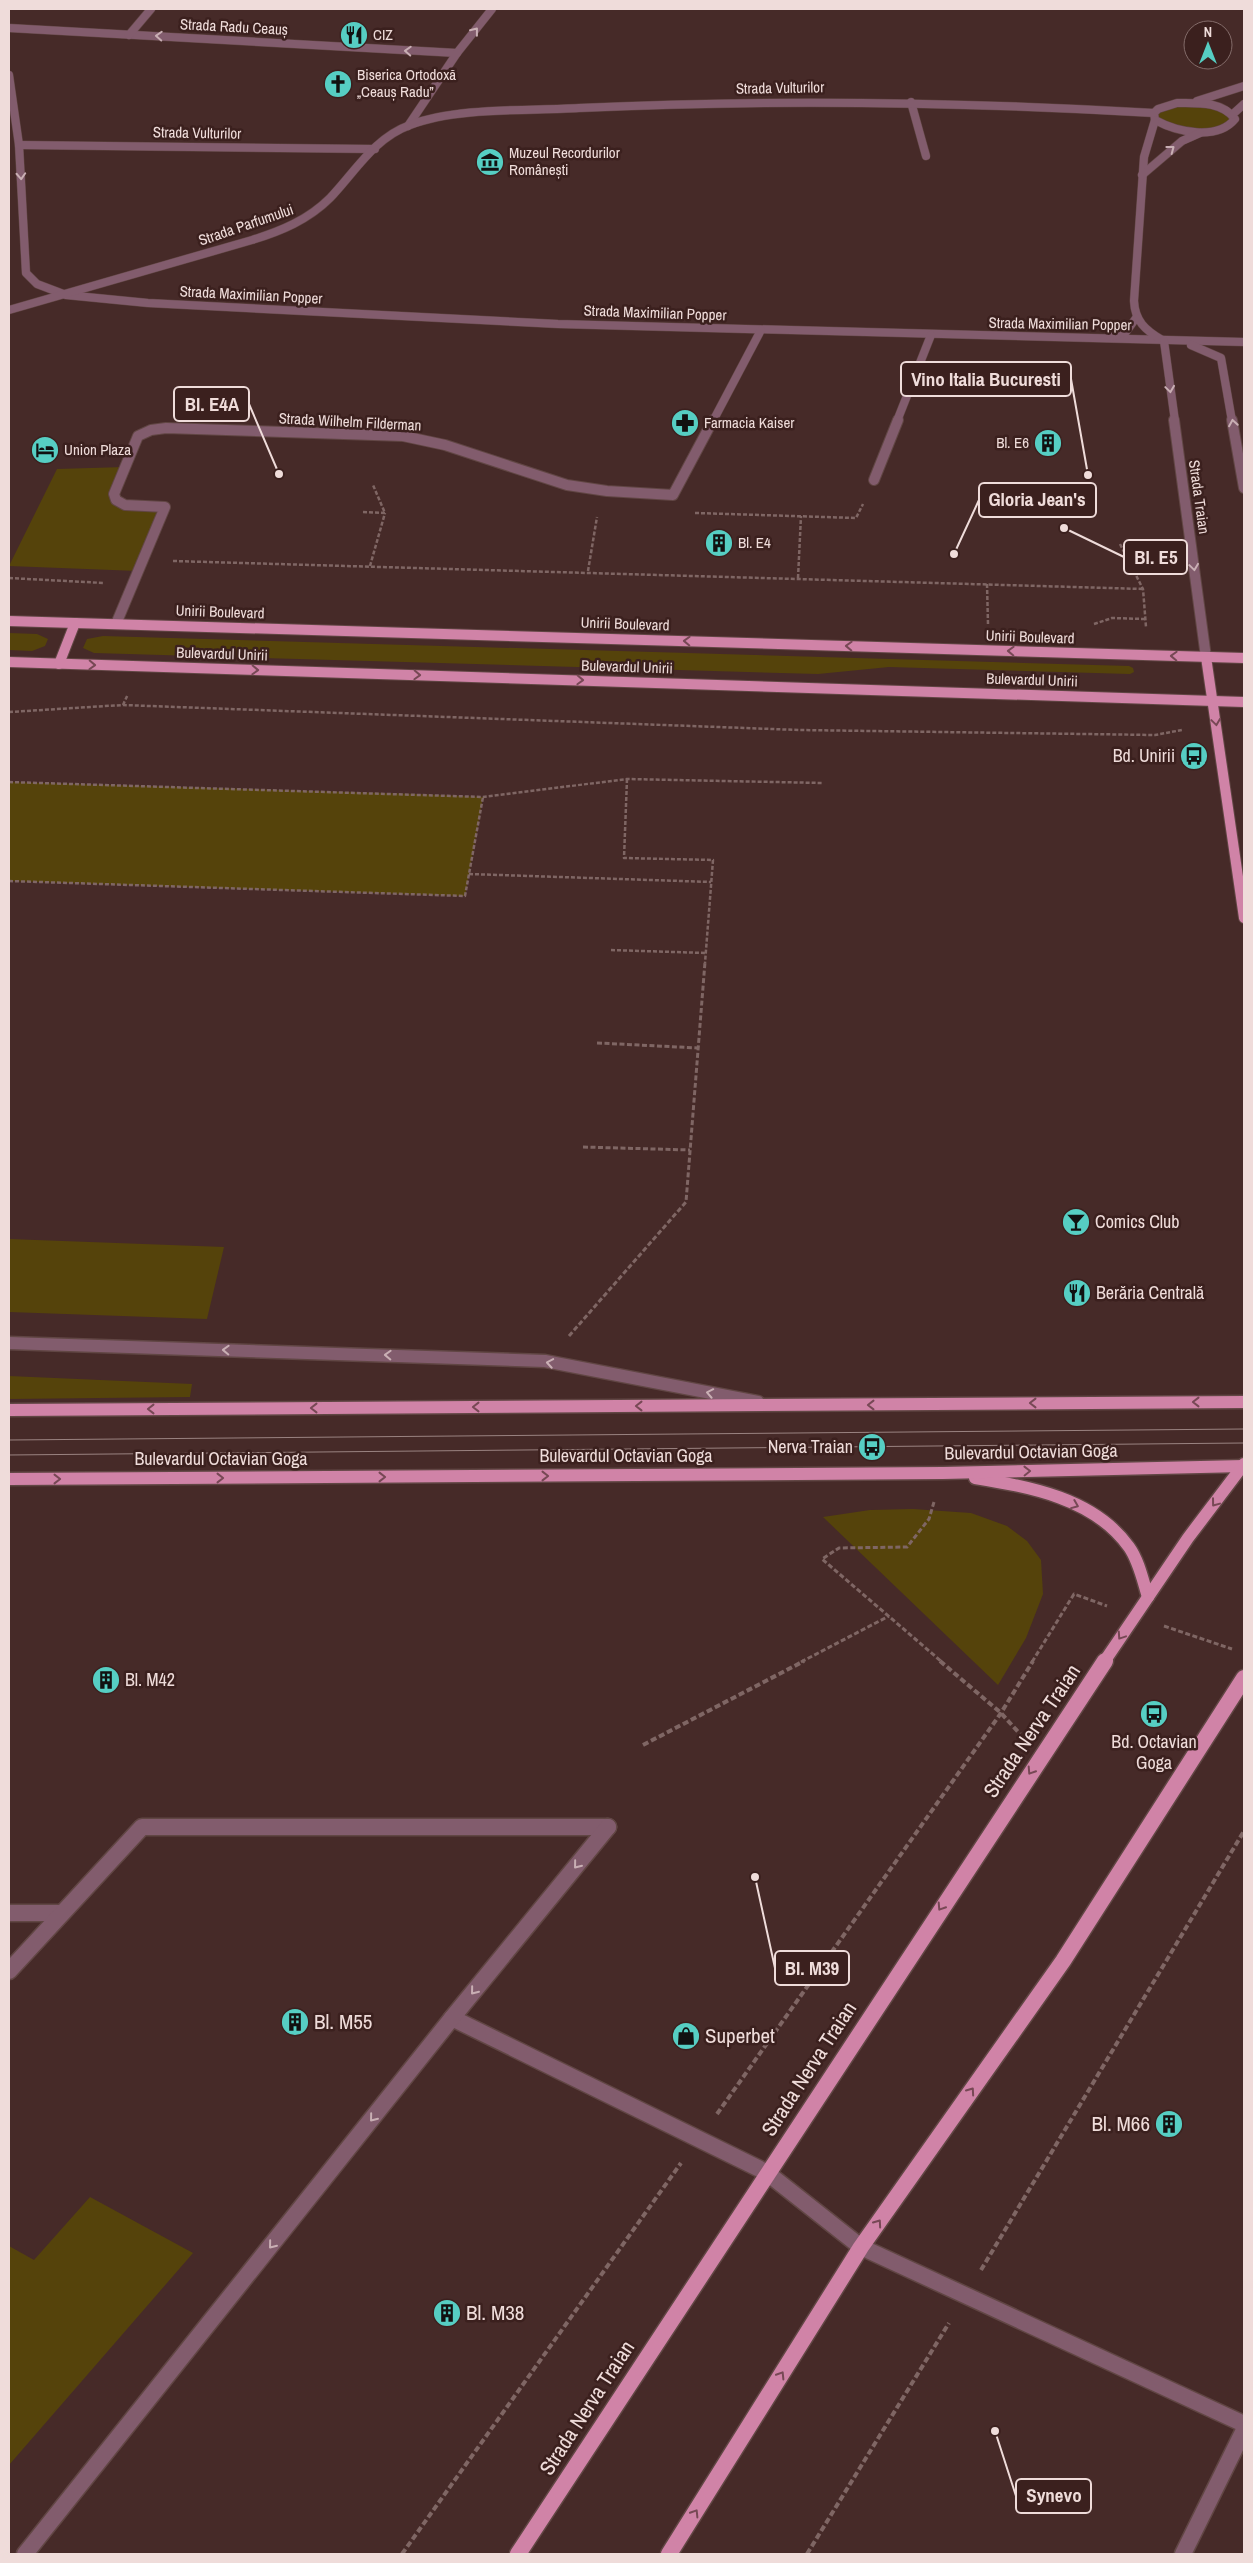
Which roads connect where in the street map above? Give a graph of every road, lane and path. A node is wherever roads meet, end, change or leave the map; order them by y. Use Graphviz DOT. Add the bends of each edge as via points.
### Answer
graph roads {
  1 [pos="151,9"];
  2 [pos="492,9"];
  3 [pos="9,28"];
  4 [pos="129,35"];
  5 [pos="457,54"];
  6 [pos="9,75"];
  7 [pos="1244,86"];
  8 [pos="911,102"];
  9 [pos="1190,103"];
  10 [pos="1244,104"];
  11 [pos="12,107"];
  12 [pos="1154,116"];
  13 [pos="1234,116"];
  14 [pos="1244,120"];
  15 [pos="408,126"];
  16 [pos="1206,131"];
  17 [pos="19,145"];
  18 [pos="375,149"];
  19 [pos="926,156"];
  20 [pos="1142,175"];
  21 [pos="66,295"];
  22 [pos="9,310"];
  23 [pos="1136,318"];
  24 [pos="761,330"];
  25 [pos="931,335"];
  26 [pos="1103,339"];
  27 [pos="1164,341"];
  28 [pos="1244,342"];
  29 [pos="1244,347"];
  30 [pos="1221,358"];
  31 [pos="874,480"];
  32 [pos="373,485"];
  33 [pos="1244,488"];
  34 [pos="673,495"];
  35 [pos="363,512"];
  36 [pos="385,512"];
  37 [pos="801,516"];
  38 [pos="596,521"];
  39 [pos="1120,544"];
  40 [pos="370,566"];
  41 [pos="588,571"];
  42 [pos="9,578"];
  43 [pos="798,578"];
  44 [pos="133,584"];
  45 [pos="987,584"];
  46 [pos="1143,589"];
  47 [pos="9,621"];
  48 [pos="75,623"];
  49 [pos="116,624"];
  50 [pos="988,624"];
  51 [pos="1149,655"];
  52 [pos="1206,657"];
  53 [pos="1244,658"];
  54 [pos="9,662"];
  55 [pos="59,664"];
  56 [pos="1213,701"];
  57 [pos="1244,702"];
  58 [pos="9,712"];
  59 [pos="1216,723"];
  60 [pos="627,779"];
  61 [pos="9,782"];
  62 [pos="823,783"];
  63 [pos="483,797"];
  64 [pos="469,874"];
  65 [pos="9,881"];
  66 [pos="711,882"];
  67 [pos="1244,918"];
  68 [pos="611,950"];
  69 [pos="705,952"];
  70 [pos="597,1044"];
  71 [pos="698,1048"];
  72 [pos="583,1147"];
  73 [pos="690,1150"];
  74 [pos="564,1342"];
  75 [pos="9,1343"];
  76 [pos="1244,1402"];
  77 [pos="775,1405"];
  78 [pos="9,1410"];
  79 [pos="1244,1465"];
  80 [pos="943,1473"];
  81 [pos="9,1479"];
  82 [pos="1148,1597"];
  83 [pos="889,1616"];
  84 [pos="1134,1616"];
  85 [pos="1238,1651"];
  86 [pos="1244,1678"];
  87 [pos="1001,1713"];
  88 [pos="643,1745"];
  89 [pos="1040,1757"];
  90 [pos="1244,1831"];
  91 [pos="9,1913"];
  92 [pos="62,1913"];
  93 [pos="9,1971"];
  94 [pos="452,2018"];
  95 [pos="766,2172"];
  96 [pos="861,2247"];
  97 [pos="966,2296"];
  98 [pos="1244,2424"];
  99 [pos="1244,2430"];
  100 [pos="25,2554"];
  101 [pos="518,2554"];
  102 [pos="669,2554"];
  103 [pos="807,2554"];
  104 [pos="1183,2554"];
  1 -- 4 [label="street"];
  5 -- 2 [label="street, Strada Parfumului, one-way"];
  3 -- 4 [label="street, Strada Radu Ceauș"];
  5 -- 4 [label="street, Strada Radu Ceauș, one-way"];
  5 -- 15 [label="street, Strada Parfumului"];
  6 -- 11 [label="street"];
  7 -- 9 [label="street"];
  8 -- 12 [label="street, Strada Vulturilor"];
  8 -- 15 [label="street, Strada Vulturilor" via="714,102 553,109 450,116"];
  8 -- 19 [label="street"];
  9 -- 12 [label="street" via="1166,105"];
  9 -- 13 [label="street" via="1216,106"];
  10 -- 13 [label="street"];
  11 -- 17 [label="street"];
  12 -- 16 [label="street" via="1170,128"];
  12 -- 20 [label="street"];
  13 -- 14 [label="street"];
  13 -- 16 [label="street" via="1227,127"];
  15 -- 18 [label="street, Strada Parfumului" via="389,136"];
  20 -- 16 [label="street, one-way" via="1182,141"];
  17 -- 18 [label="street, Strada Vulturilor"];
  17 -- 21 [label="street, one-way" via="26,273 37,284"];
  18 -- 21 [label="street, Strada Parfumului" via="329,200 295,224"];
  20 -- 23 [label="street" via="1134,285"];
  21 -- 22 [label="street, Strada Parfumului"];
  21 -- 24 [label="street, Strada Maximilian Popper" via="148,303 446,319"];
  23 -- 26 [label="street" via="1126,332"];
  23 -- 27 [label="street" via="1144,329"];
  24 -- 25 [label="street, Strada Maximilian Popper"];
  24 -- 34 [label="street"];
  25 -- 26 [label="street, Strada Maximilian Popper"];
  25 -- 31 [label="street"];
  26 -- 27 [label="street, Strada Maximilian Popper"];
  27 -- 28 [label="street, Strada Maximilian Popper"];
  27 -- 30 [label="street" via="1202,348"];
  27 -- 52 [label="street, Strada Traian, one-way"];
  29 -- 30 [label="street" via="1226,352"];
  33 -- 30 [label="street, one-way"];
  31 -- 37 [label="path" via="856,518"];
  32 -- 36 [label="path"];
  34 -- 37 [label="path" via="672,512"];
  34 -- 44 [label="street, Strada Wilhelm Filderman" via="568,486 448,445 403,436 151,430 138,436 114,494 116,500 125,505 165,507"];
  35 -- 36 [label="path"];
  36 -- 40 [label="path"];
  37 -- 43 [label="path"];
  38 -- 41 [label="path"];
  39 -- 46 [label="path"];
  40 -- 41 [label="path"];
  40 -- 44 [label="path" via="173,560 162,585"];
  41 -- 43 [label="path"];
  42 -- 44 [label="path"];
  43 -- 45 [label="path"];
  44 -- 49 [label="street, Strada Wilhelm Filderman"];
  45 -- 46 [label="path"];
  45 -- 50 [label="path"];
  46 -- 51 [label="path"];
  47 -- 48 [label="main road, Unirii Boulevard"];
  48 -- 49 [label="main road, Unirii Boulevard"];
  48 -- 55 [label="main road"];
  51 -- 49 [label="main road, Unirii Boulevard, one-way"];
  52 -- 51 [label="main road, Unirii Boulevard, one-way"];
  52 -- 53 [label="main road"];
  52 -- 56 [label="main road"];
  54 -- 55 [label="main road, Bulevardul Unirii"];
  55 -- 56 [label="main road, Bulevardul Unirii, one-way"];
  56 -- 57 [label="main road, Bulevardul Unirii"];
  56 -- 59 [label="main road, one-way"];
  58 -- 59 [label="path" via="123,705 789,729 1155,735"];
  59 -- 67 [label="main road"];
  60 -- 62 [label="path"];
  60 -- 63 [label="path"];
  60 -- 66 [label="path" via="624,858 713,860"];
  61 -- 63 [label="path"];
  63 -- 64 [label="path"];
  64 -- 65 [label="path" via="465,896"];
  64 -- 66 [label="path"];
  66 -- 69 [label="path"];
  68 -- 69 [label="path"];
  69 -- 71 [label="path"];
  70 -- 71 [label="path"];
  71 -- 73 [label="path"];
  72 -- 73 [label="path"];
  73 -- 74 [label="path" via="686,1202"];
  77 -- 75 [label="street, one-way" via="545,1362"];
  76 -- 77 [label="main road, one-way"];
  77 -- 78 [label="main road, one-way"];
  80 -- 79 [label="main road, Bulevardul Octavian Goga, one-way"];
  79 -- 82 [label="main road, Strada Nerva Traian, one-way"];
  81 -- 80 [label="main road, Bulevardul Octavian Goga, one-way"];
  80 -- 82 [label="main road, one-way" via="1050,1494 1084,1508 1114,1528 1130,1549"];
  80 -- 83 [label="path" via="929,1519 907,1547 839,1548 822,1559"];
  82 -- 84 [label="main road, Strada Nerva Traian"];
  83 -- 87 [label="path"];
  83 -- 88 [label="path"];
  84 -- 85 [label="path"];
  84 -- 87 [label="path" via="1074,1594"];
  84 -- 89 [label="main road, Strada Nerva Traian, one-way"];
  96 -- 86 [label="main road, one-way" via="1063,1961"];
  87 -- 89 [label="path"];
  89 -- 95 [label="main road, Strada Nerva Traian, one-way"];
  90 -- 97 [label="path"];
  91 -- 92 [label="street"];
  92 -- 93 [label="street"];
  92 -- 94 [label="street, one-way" via="142,1828 608,1828"];
  94 -- 95 [label="street"];
  94 -- 100 [label="street, one-way"];
  95 -- 96 [label="street"];
  95 -- 101 [label="main road, Strada Nerva Traian"];
  96 -- 97 [label="street"];
  102 -- 96 [label="main road, one-way"];
  97 -- 98 [label="street"];
  97 -- 103 [label="path"];
  99 -- 104 [label="street"];
}
